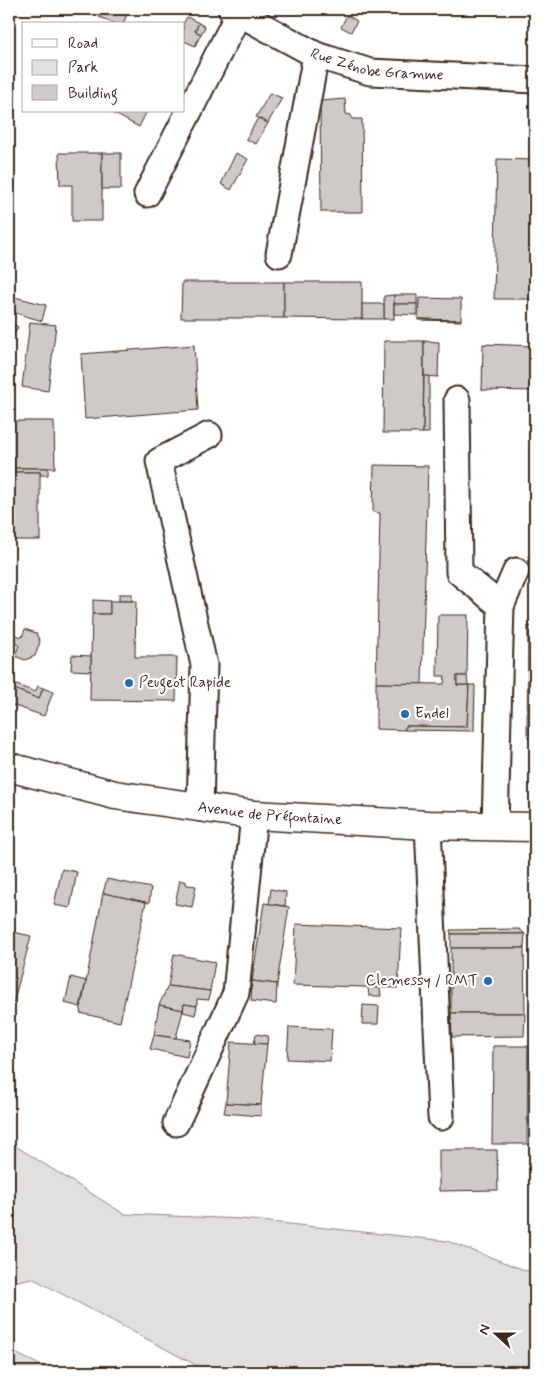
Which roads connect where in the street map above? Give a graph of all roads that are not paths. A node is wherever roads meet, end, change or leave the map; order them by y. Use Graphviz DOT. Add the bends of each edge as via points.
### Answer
graph roads {
  1 [pos="235,11"];
  2 [pos="316,55"];
  3 [pos="535,80"];
  4 [pos="147,194"];
  5 [pos="279,254"];
  6 [pos="457,400"];
  7 [pos="209,435"];
  8 [pos="516,572"];
  9 [pos="501,606"];
  10 [pos="9,767"];
  11 [pos="200,808"];
  12 [pos="254,815"];
  13 [pos="428,825"];
  14 [pos="496,826"];
  15 [pos="535,827"];
  16 [pos="441,1117"];
  17 [pos="176,1123"];
  1 -- 2 [label="street, Rue Zénobe Gramme"];
  1 -- 4 [label="street"];
  2 -- 3 [label="street, Rue Zénobe Gramme" via="370,72"];
  2 -- 5 [label="street"];
  6 -- 9 [label="street" via="459,572"];
  7 -- 11 [label="street" via="159,461 204,665"];
  8 -- 9 [label="street"];
  9 -- 14 [label="street"];
  10 -- 11 [label="main road, Avenue de Préfontaine" via="115,795"];
  11 -- 12 [label="main road, Avenue de Préfontaine"];
  12 -- 13 [label="main road, Avenue de Préfontaine"];
  12 -- 17 [label="street" via="236,993"];
  13 -- 14 [label="main road, Avenue de Préfontaine"];
  13 -- 16 [label="street"];
  14 -- 15 [label="main road, Avenue de Préfontaine"];
}
